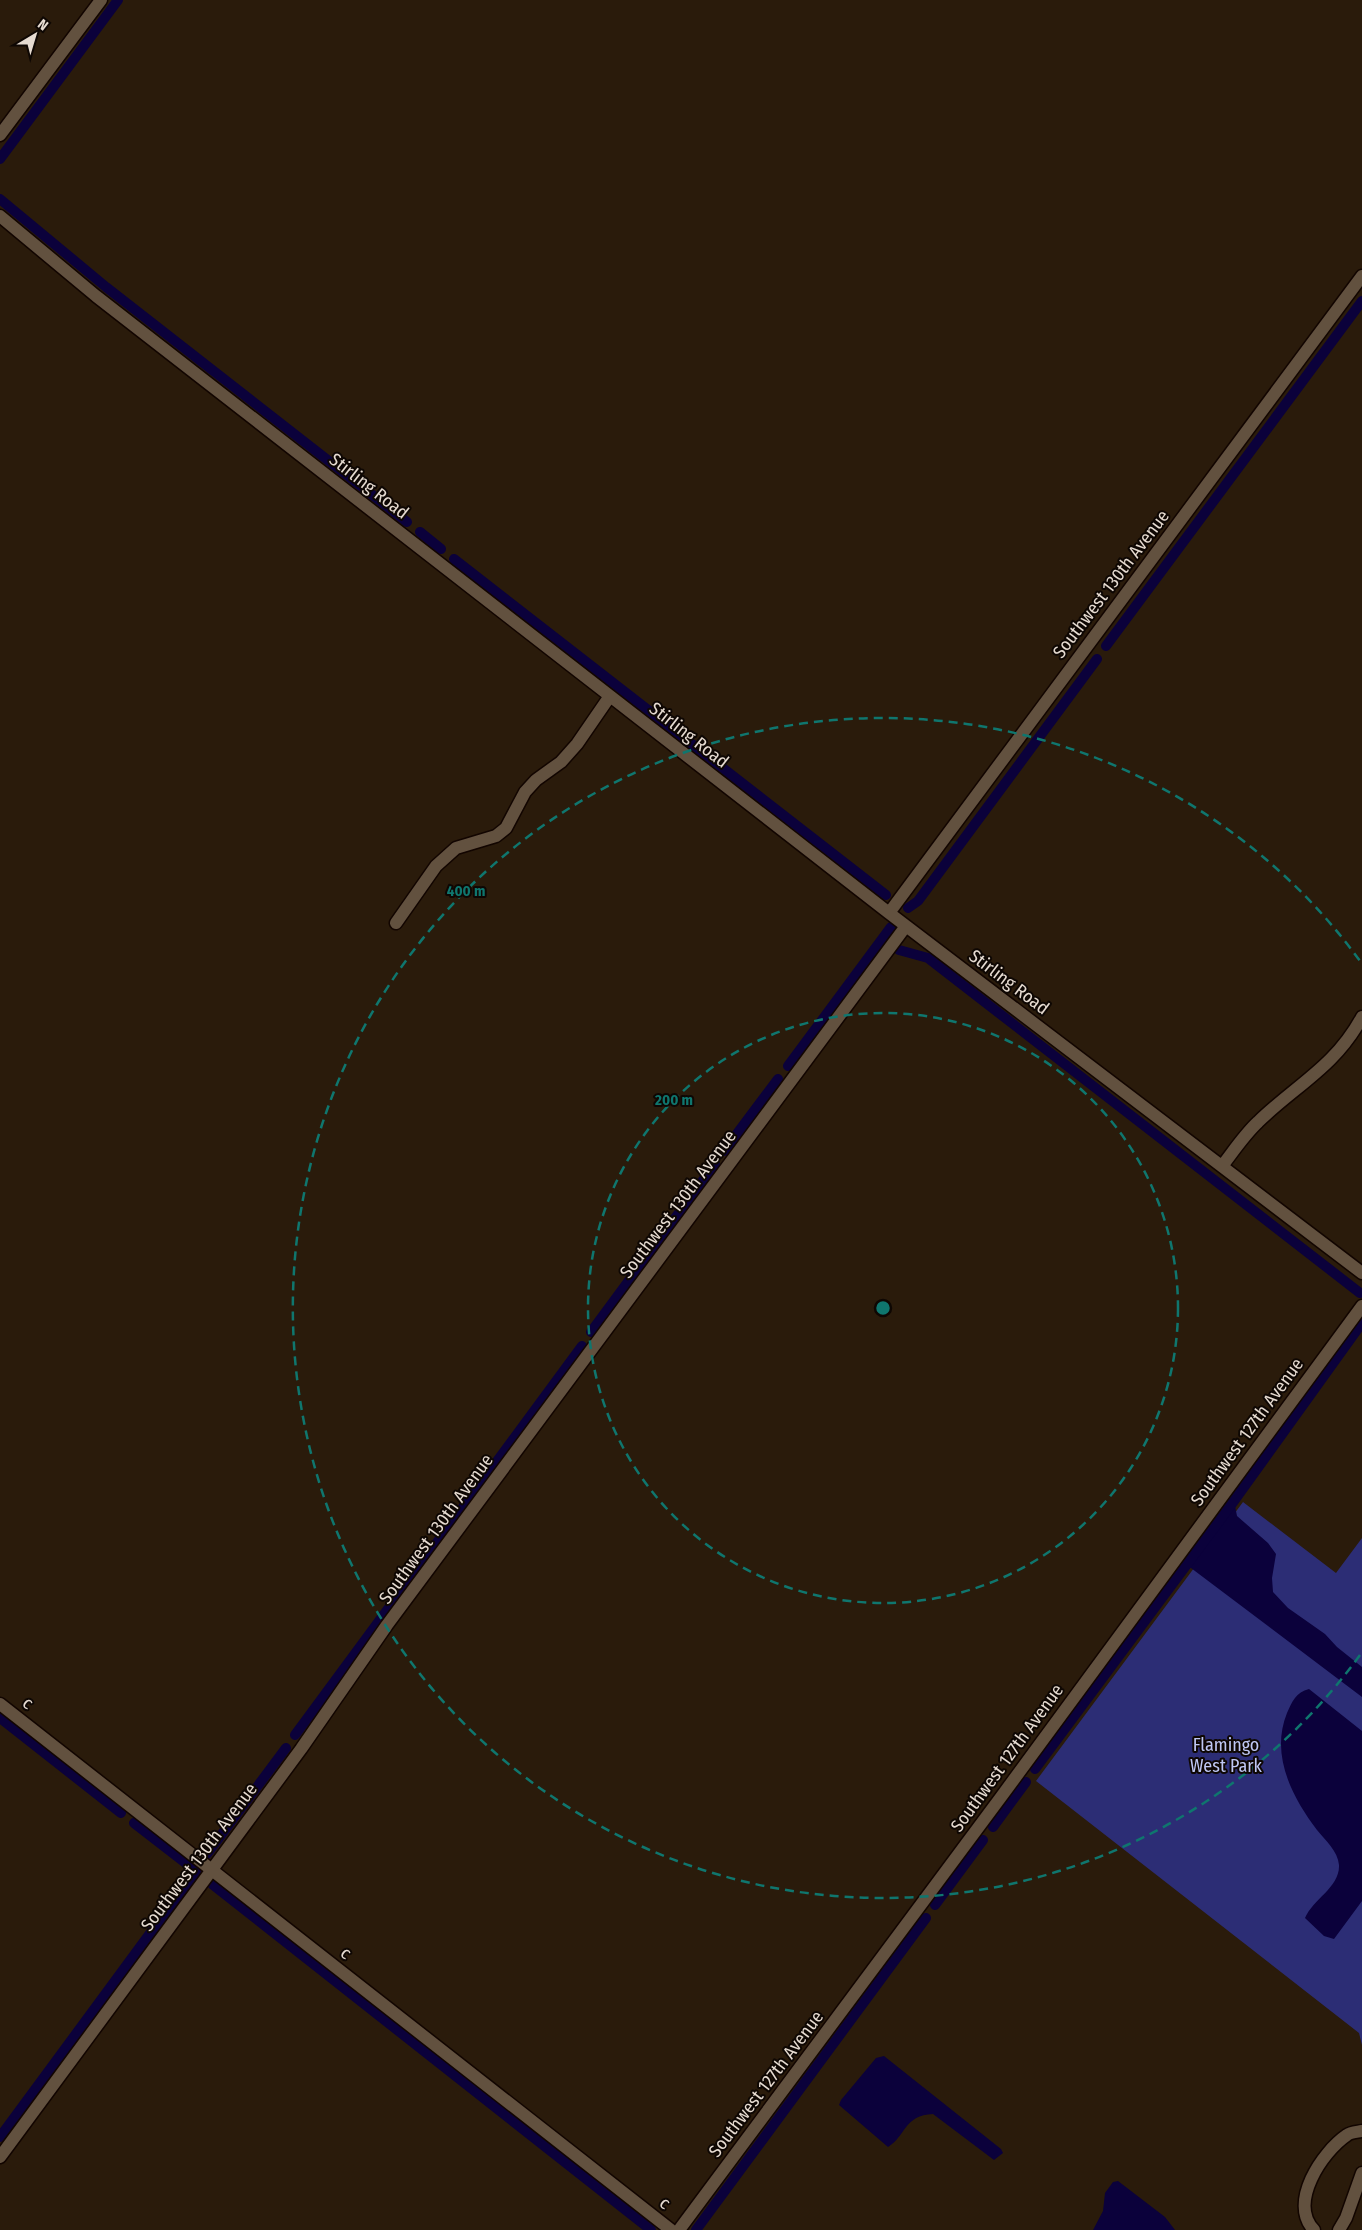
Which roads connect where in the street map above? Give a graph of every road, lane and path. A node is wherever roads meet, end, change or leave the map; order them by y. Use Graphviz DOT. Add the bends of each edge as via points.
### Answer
graph roads {
  1 [pos="101,0"];
  2 [pos="0,135"];
  3 [pos="0,216"];
  4 [pos="1362,276"];
  5 [pos="610,696"];
  6 [pos="889,913"];
  7 [pos="396,923"];
  8 [pos="906,926"];
  9 [pos="1362,1017"];
  10 [pos="1222,1166"];
  11 [pos="1362,1273"];
  12 [pos="1362,1306"];
  13 [pos="0,1704"];
  14 [pos="210,1869"];
  15 [pos="1362,2131"];
  16 [pos="0,2157"];
  17 [pos="1362,2173"];
  18 [pos="671,2230"];
  19 [pos="679,2230"];
  20 [pos="1314,2230"];
  21 [pos="1339,2230"];
  1 -- 2 [label="street"];
  3 -- 5 [label="street, Stirling Road" via="96,296"];
  4 -- 6 [label="street, Southwest 130th Avenue"];
  5 -- 6 [label="street, Stirling Road"];
  5 -- 7 [label="street" via="562,762 525,792 506,828 496,836 456,848 436,866"];
  6 -- 8 [label="street, Stirling Road"];
  8 -- 10 [label="street, Stirling Road"];
  8 -- 14 [label="street, Southwest 130th Avenue"];
  9 -- 10 [label="street" via="1338,1053 1256,1123"];
  10 -- 11 [label="street, Stirling Road"];
  12 -- 19 [label="street, Southwest 127th Avenue"];
  13 -- 14 [label="street, c"];
  14 -- 16 [label="street, Southwest 130th Avenue"];
  14 -- 18 [label="street, c"];
  15 -- 20 [label="street" via="1349,2134 1333,2147 1317,2168 1304,2206 1306,2218"];
  17 -- 21 [label="street"];
}
